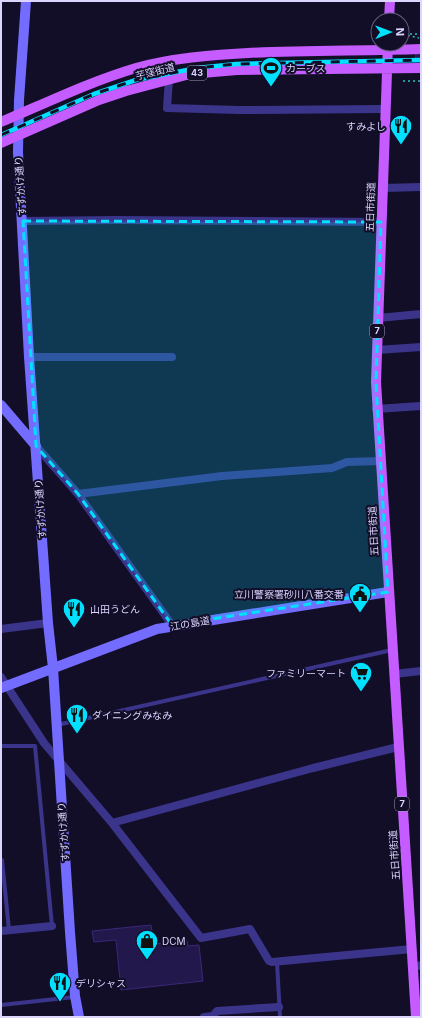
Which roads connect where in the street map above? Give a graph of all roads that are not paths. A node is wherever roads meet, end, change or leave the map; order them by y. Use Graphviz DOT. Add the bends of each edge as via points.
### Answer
graph roads {
  1 [pos="26,1"];
  2 [pos="390,1"];
  3 [pos="389,12"];
  4 [pos="370,48"];
  5 [pos="410,48"];
  6 [pos="421,49"];
  7 [pos="388,52"];
  8 [pos="421,68"];
  9 [pos="388,69"];
  10 [pos="169,79"];
  11 [pos="385,108"];
  12 [pos="19,115"];
  13 [pos="1,122"];
  14 [pos="17,137"];
  15 [pos="1,144"];
  16 [pos="382,188"];
  17 [pos="421,188"];
  18 [pos="23,221"];
  19 [pos="381,222"];
  20 [pos="421,314"];
  21 [pos="378,318"];
  22 [pos="421,347"];
  23 [pos="377,350"];
  24 [pos="29,357"];
  25 [pos="172,357"];
  26 [pos="1,405"];
  27 [pos="421,406"];
  28 [pos="376,409"];
  29 [pos="36,446"];
  30 [pos="380,461"];
  31 [pos="78,494"];
  32 [pos="388,592"];
  33 [pos="48,623"];
  34 [pos="172,625"];
  35 [pos="1,629"];
  36 [pos="392,650"];
  37 [pos="53,668"];
  38 [pos="421,671"];
  39 [pos="394,674"];
  40 [pos="1,677"];
  41 [pos="4,687"];
  42 [pos="56,725"];
  43 [pos="1,746"];
  44 [pos="398,747"];
  45 [pos="58,761"];
  46 [pos="112,823"];
  47 [pos="2,860"];
  48 [pos="52,926"];
  49 [pos="5,930"];
  50 [pos="412,949"];
  51 [pos="277,962"];
  52 [pos="417,966"];
  53 [pos="76,996"];
  54 [pos="418,1001"];
  55 [pos="1,1005"];
  56 [pos="279,1007"];
  57 [pos="79,1017"];
  58 [pos="210,1017"];
  59 [pos="280,1017"];
  60 [pos="416,1017"];
  1 -- 12 [label="street, すずかけ通り"];
  2 -- 3 [label="main road"];
  4 -- 12 [label="main road, 芋窪街道 / 43" via="215,55 169,61 137,68 79,88"];
  5 -- 6 [label="main road, 芋窪街道 / 43"];
  7 -- 9 [label="main road, 五日市街道 / 7"];
  8 -- 9 [label="main road, 芋窪街道 / 43"];
  9 -- 10 [label="main road, 芋窪街道 / 43" via="237,70"];
  9 -- 11 [label="main road, 五日市街道 / 7"];
  10 -- 11 [label="street" via="167,108"];
  10 -- 14 [label="main road, 芋窪街道 / 43" via="99,100"];
  11 -- 16 [label="main road, 五日市街道 / 7"];
  12 -- 13 [label="main road, 芋窪街道 / 43"];
  12 -- 14 [label="street, すずかけ通り"];
  14 -- 15 [label="main road, 芋窪街道 / 43"];
  14 -- 18 [label="street, すずかけ通り"];
  16 -- 17 [label="street"];
  16 -- 19 [label="main road, 五日市街道 / 7"];
  18 -- 19 [label="street"];
  18 -- 24 [label="street, すずかけ通り"];
  19 -- 21 [label="main road, 五日市街道 / 7"];
  20 -- 21 [label="street"];
  21 -- 23 [label="main road, 五日市街道 / 7"];
  22 -- 23 [label="street"];
  23 -- 28 [label="main road, 五日市街道 / 7"];
  24 -- 25 [label="street"];
  24 -- 29 [label="street, すずかけ通り"];
  26 -- 29 [label="street"];
  27 -- 28 [label="street"];
  28 -- 30 [label="main road, 五日市街道 / 7"];
  29 -- 31 [label="street"];
  29 -- 33 [label="street, すずかけ通り"];
  30 -- 31 [label="street" via="346,462 332,468 222,476"];
  30 -- 32 [label="main road, 五日市街道 / 7"];
  31 -- 34 [label="street"];
  32 -- 34 [label="street, 江の島道"];
  32 -- 36 [label="main road, 五日市街道 / 7"];
  33 -- 35 [label="street"];
  33 -- 37 [label="street, すずかけ通り"];
  34 -- 37 [label="street, 江の島道"];
  36 -- 39 [label="main road, 五日市街道 / 7"];
  36 -- 42 [label="lane"];
  37 -- 41 [label="street, 江の島道"];
  37 -- 42 [label="street, すずかけ通り"];
  38 -- 39 [label="street"];
  39 -- 44 [label="main road, 五日市街道 / 7"];
  40 -- 41 [label="street"];
  41 -- 45 [label="street"];
  42 -- 45 [label="street, すずかけ通り"];
  43 -- 48 [label="lane" via="35,746"];
  44 -- 46 [label="street"];
  44 -- 50 [label="main road, 五日市街道 / 7"];
  45 -- 46 [label="street"];
  45 -- 53 [label="street, すずかけ通り"];
  46 -- 51 [label="street" via="201,938 250,929 269,961"];
  47 -- 49 [label="lane"];
  48 -- 49 [label="street"];
  50 -- 51 [label="street"];
  50 -- 52 [label="main road, 五日市街道 / 7"];
  51 -- 56 [label="lane"];
  52 -- 54 [label="main road, 五日市街道 / 7"];
  53 -- 55 [label="lane"];
  53 -- 57 [label="street, すずかけ通り"];
  54 -- 60 [label="main road, 五日市街道 / 7"];
  56 -- 58 [label="street" via="217,1011"];
  56 -- 59 [label="lane"];
}
